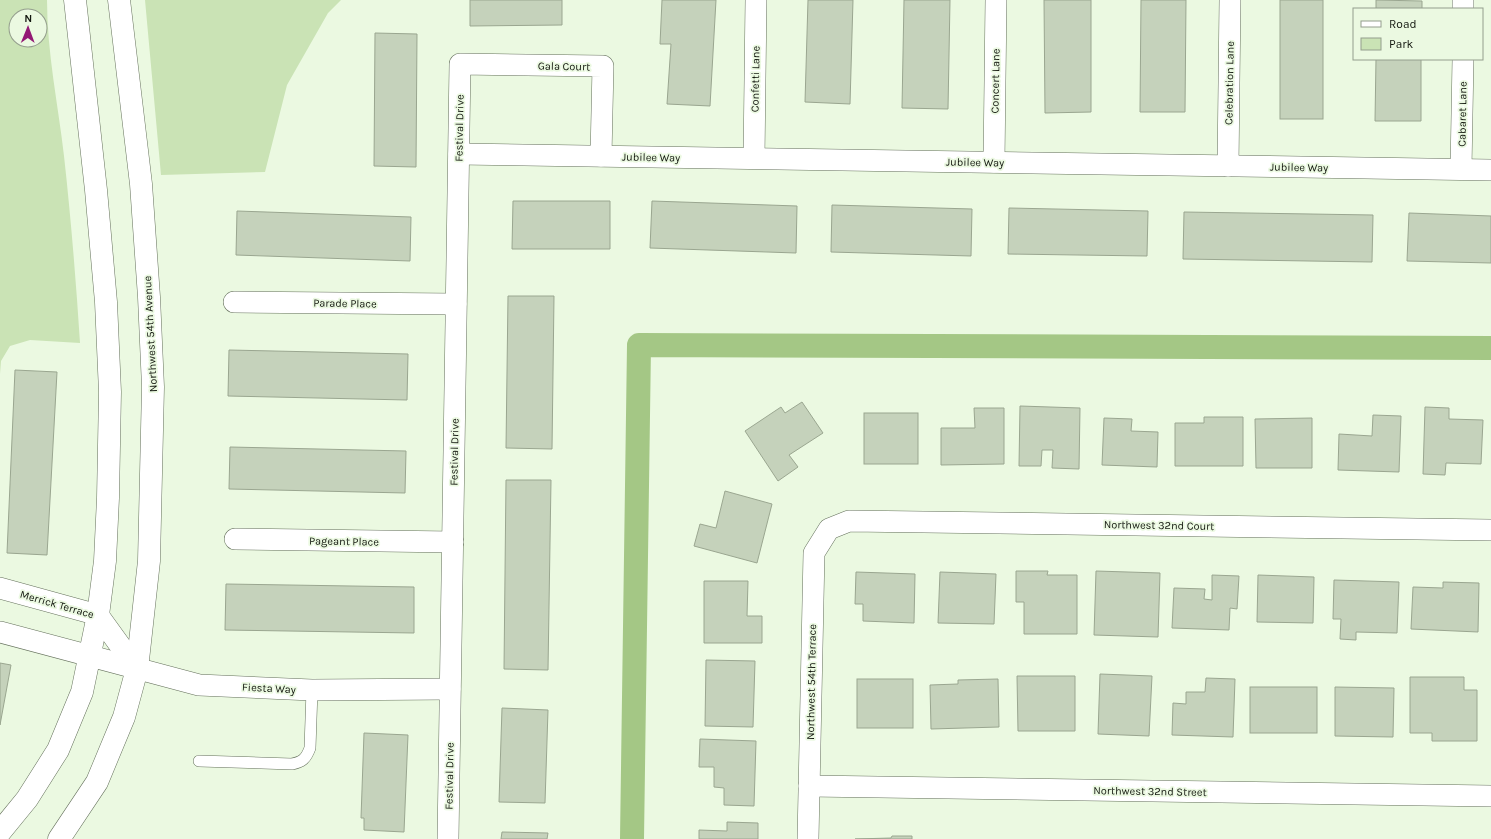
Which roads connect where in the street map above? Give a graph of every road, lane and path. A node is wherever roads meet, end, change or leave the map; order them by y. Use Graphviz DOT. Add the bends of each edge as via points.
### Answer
graph roads {
  1 [pos="75,0"];
  2 [pos="119,0"];
  3 [pos="756,0"];
  4 [pos="996,0"];
  5 [pos="1230,0"];
  6 [pos="1462,60"];
  7 [pos="460,64"];
  8 [pos="459,154"];
  9 [pos="601,156"];
  10 [pos="754,158"];
  11 [pos="994,162"];
  12 [pos="1228,166"];
  13 [pos="1461,169"];
  14 [pos="1491,170"];
  15 [pos="234,302"];
  16 [pos="456,304"];
  17 [pos="829,530"];
  18 [pos="1491,530"];
  19 [pos="235,539"];
  20 [pos="453,542"];
  21 [pos="0,588"];
  22 [pos="98,615"];
  23 [pos="0,632"];
  24 [pos="90,657"];
  25 [pos="137,669"];
  26 [pos="450,689"];
  27 [pos="312,690"];
  28 [pos="199,762"];
  29 [pos="809,786"];
  30 [pos="1491,796"];
  31 [pos="0,832"];
  32 [pos="59,839"];
  33 [pos="448,839"];
  34 [pos="808,839"];
  1 -- 22 [label="street" via="96,190 106,302 110,392 108,498"];
  2 -- 25 [label="street, Northwest 54th Avenue" via="141,184 152,386 150,561"];
  3 -- 10 [label="street, Confetti Lane"];
  4 -- 11 [label="street, Concert Lane"];
  5 -- 12 [label="street, Celebration Lane"];
  6 -- 13 [label="street, Cabaret Lane"];
  7 -- 8 [label="street, Festival Drive"];
  7 -- 9 [label="street, Gala Court" via="603,66"];
  8 -- 9 [label="street, Jubilee Way"];
  8 -- 16 [label="street, Festival Drive"];
  9 -- 10 [label="street, Jubilee Way"];
  10 -- 11 [label="street, Jubilee Way"];
  11 -- 12 [label="street, Jubilee Way"];
  12 -- 13 [label="street, Jubilee Way"];
  13 -- 14 [label="street, Jubilee Way"];
  15 -- 16 [label="street, Parade Place"];
  16 -- 20 [label="street, Festival Drive"];
  17 -- 18 [label="street, Northwest 32nd Court" via="848,520"];
  17 -- 29 [label="street, Northwest 54th Terrace" via="814,553"];
  19 -- 20 [label="street, Pageant Place"];
  20 -- 26 [label="street, Festival Drive"];
  21 -- 22 [label="street, Merrick Terrace"];
  22 -- 24 [label="street"];
  22 -- 25 [label="street, Merrick Terrace"];
  23 -- 24 [label="street"];
  24 -- 25 [label="street, Fiesta Way"];
  24 -- 31 [label="street" via="82,692 58,750 27,800"];
  25 -- 27 [label="street, Fiesta Way" via="199,685"];
  25 -- 32 [label="street, Northwest 54th Avenue" via="124,717 97,782"];
  26 -- 27 [label="street, Fiesta Way"];
  26 -- 33 [label="street, Festival Drive"];
  27 -- 28 [label="lane" via="310,748 302,762"];
  29 -- 30 [label="street, Northwest 32nd Street"];
  29 -- 34 [label="street, Northwest 54th Terrace"];
}
